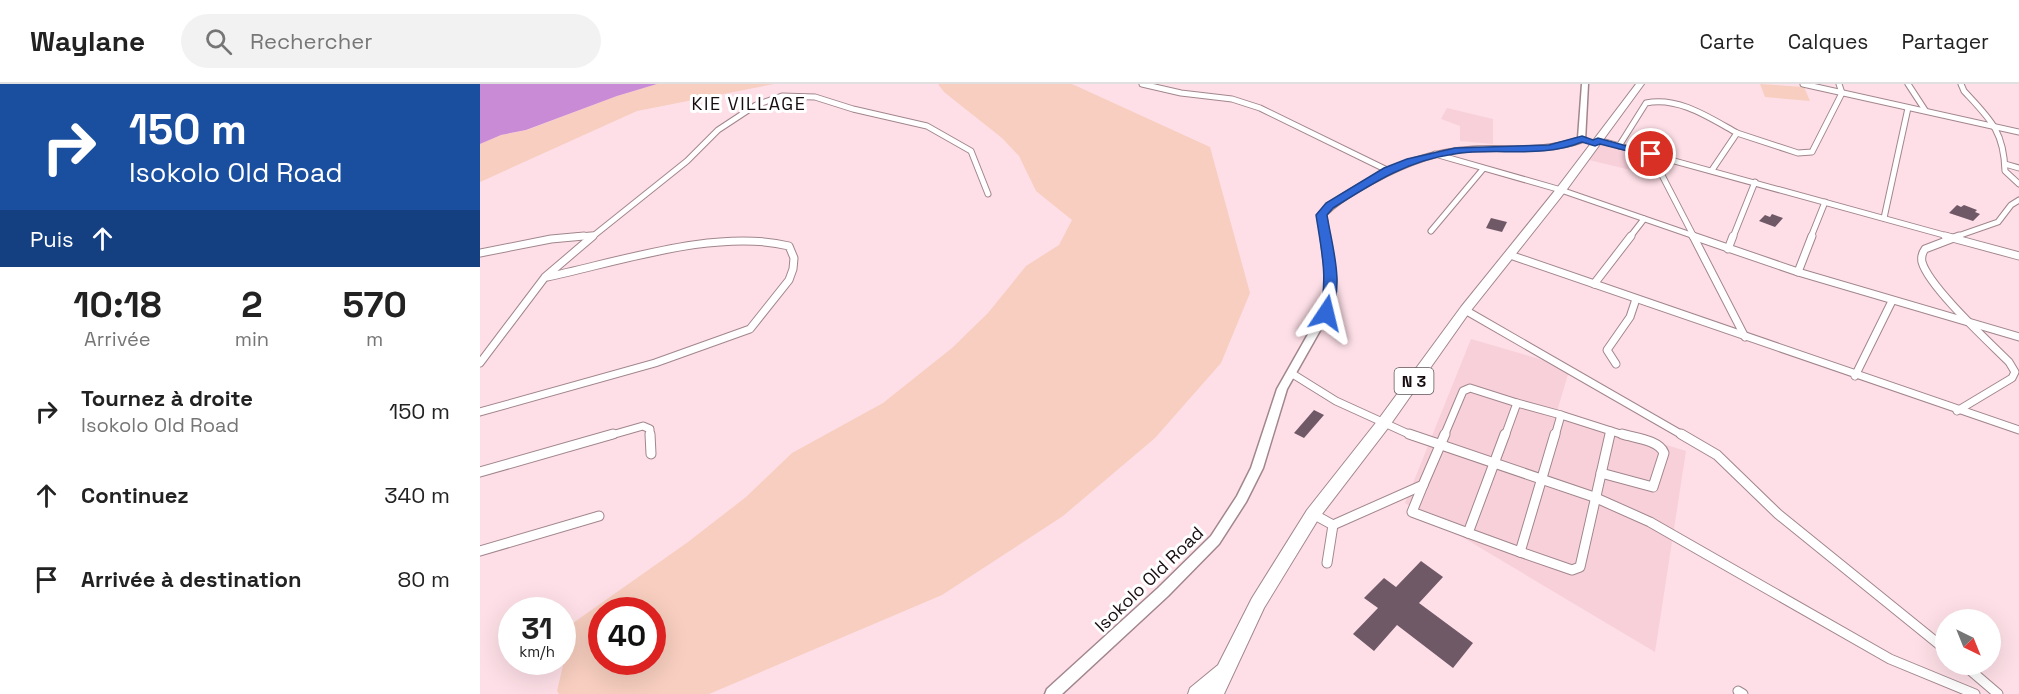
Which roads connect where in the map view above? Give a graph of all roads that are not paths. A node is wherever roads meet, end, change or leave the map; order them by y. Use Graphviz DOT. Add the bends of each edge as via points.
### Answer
graph roads {
  1 [pos="1142,84"];
  2 [pos="1585,84"];
  3 [pos="1640,84"];
  4 [pos="1803,84"];
  5 [pos="1839,84"];
  6 [pos="1908,84"];
  7 [pos="1961,84"];
  8 [pos="1842,93"];
  9 [pos="1908,108"];
  10 [pos="1925,110"];
  11 [pos="1996,126"];
  12 [pos="2019,132"];
  13 [pos="1737,133"];
  14 [pos="1582,139"];
  15 [pos="1596,142"];
  16 [pos="1619,146"];
  17 [pos="1435,154"];
  18 [pos="1651,154"];
  19 [pos="2005,164"];
  20 [pos="2019,168"];
  21 [pos="1483,169"];
  22 [pos="1387,170"];
  23 [pos="1712,170"];
  24 [pos="1755,182"];
  25 [pos="2019,184"];
  26 [pos="1561,190"];
  27 [pos="988,194"];
  28 [pos="2019,200"];
  29 [pos="1825,202"];
  30 [pos="1884,218"];
  31 [pos="1644,219"];
  32 [pos="1431,231"];
  33 [pos="592,235"];
  34 [pos="1695,238"];
  35 [pos="1956,238"];
  36 [pos="1728,249"];
  37 [pos="480,254"];
  38 [pos="1510,255"];
  39 [pos="2019,256"];
  40 [pos="1798,272"];
  41 [pos="545,277"];
  42 [pos="1594,284"];
  43 [pos="1636,299"];
  44 [pos="1892,301"];
  45 [pos="1465,310"];
  46 [pos="1971,324"];
  47 [pos="1745,337"];
  48 [pos="2019,337"];
  49 [pos="480,363"];
  50 [pos="1616,364"];
  51 [pos="1291,374"];
  52 [pos="1855,376"];
  53 [pos="1517,403"];
  54 [pos="1957,411"];
  55 [pos="480,412"];
  56 [pos="1561,416"];
  57 [pos="1383,424"];
  58 [pos="2019,430"];
  59 [pos="1611,431"];
  60 [pos="1441,447"];
  61 [pos="651,454"];
  62 [pos="1496,464"];
  63 [pos="480,472"];
  64 [pos="1601,473"];
  65 [pos="1542,479"];
  66 [pos="1422,485"];
  67 [pos="1594,498"];
  68 [pos="1313,514"];
  69 [pos="599,516"];
  70 [pos="1333,525"];
  71 [pos="1468,533"];
  72 [pos="480,551"];
  73 [pos="1520,552"];
  74 [pos="1327,563"];
  75 [pos="1935,641"];
  76 [pos="1225,669"];
  77 [pos="1976,675"];
  78 [pos="1052,694"];
  79 [pos="1197,694"];
  80 [pos="1214,694"];
  81 [pos="1975,694"];
  82 [pos="1998,694"];
  1 -- 22 [label="street" via="1232,99 1260,108"];
  2 -- 14 [label="street"];
  3 -- 15 [label="highway, N 3"];
  4 -- 8 [label="street"];
  5 -- 8 [label="street"];
  6 -- 10 [label="street"];
  7 -- 11 [label="street"];
  8 -- 9 [label="street"];
  8 -- 13 [label="street" via="1812,152 1798,153"];
  9 -- 10 [label="street"];
  9 -- 30 [label="street"];
  10 -- 11 [label="street"];
  11 -- 12 [label="street"];
  11 -- 19 [label="street"];
  13 -- 16 [label="street" via="1703,116 1655,100 1646,103"];
  13 -- 23 [label="street"];
  14 -- 15 [label="street"];
  14 -- 17 [label="street, Isokolo Old Road" via="1549,148 1472,149"];
  15 -- 16 [label="street"];
  15 -- 26 [label="highway, N 3"];
  16 -- 18 [label="street"];
  17 -- 21 [label="street"];
  17 -- 22 [label="street, Isokolo Old Road"];
  18 -- 23 [label="street"];
  18 -- 34 [label="street"];
  19 -- 20 [label="street"];
  19 -- 25 [label="street" via="2004,171"];
  21 -- 26 [label="street"];
  21 -- 32 [label="street"];
  22 -- 51 [label="street, Isokolo Old Road" via="1329,206 1322,215 1330,296 1326,313"];
  23 -- 24 [label="street"];
  24 -- 29 [label="street"];
  24 -- 36 [label="street"];
  26 -- 31 [label="street"];
  26 -- 38 [label="highway, N 3"];
  27 -- 33 [label="street" via="971,151 942,133 829,100 788,95 756,105 718,130 687,161"];
  28 -- 35 [label="street" via="2008,206 1998,222"];
  29 -- 30 [label="street"];
  29 -- 40 [label="street"];
  30 -- 35 [label="street"];
  31 -- 34 [label="street"];
  31 -- 42 [label="street"];
  33 -- 37 [label="street" via="550,239"];
  33 -- 41 [label="street"];
  34 -- 36 [label="street"];
  34 -- 47 [label="street"];
  35 -- 39 [label="street"];
  35 -- 46 [label="street" via="1926,249 1921,260"];
  36 -- 40 [label="street"];
  38 -- 42 [label="street"];
  38 -- 45 [label="highway, N 3"];
  40 -- 44 [label="street"];
  41 -- 49 [label="street"];
  41 -- 55 [label="street" via="730,240 761,239 789,246 794,252 795,267 750,329 655,363"];
  42 -- 43 [label="street"];
  43 -- 47 [label="street"];
  43 -- 50 [label="street" via="1632,315 1607,350"];
  44 -- 46 [label="street"];
  44 -- 52 [label="street"];
  45 -- 57 [label="highway, N 3"];
  45 -- 75 [label="street" via="1717,455 1787,522"];
  46 -- 48 [label="street"];
  46 -- 54 [label="street" via="2015,372 2013,378"];
  47 -- 52 [label="street"];
  51 -- 57 [label="street"];
  51 -- 78 [label="street, Isokolo Old Road" via="1282,389 1257,468 1242,500 1215,540"];
  52 -- 54 [label="street"];
  53 -- 56 [label="street"];
  53 -- 60 [label="street" via="1470,388 1463,391"];
  53 -- 62 [label="street"];
  54 -- 58 [label="street"];
  56 -- 59 [label="street"];
  56 -- 65 [label="street"];
  57 -- 60 [label="street"];
  57 -- 68 [label="highway, N 3"];
  59 -- 64 [label="street"];
  59 -- 64 [label="street" via="1658,445 1664,453 1653,488"];
  60 -- 62 [label="street"];
  60 -- 66 [label="street"];
  61 -- 63 [label="street" via="650,429 643,426"];
  62 -- 65 [label="street"];
  62 -- 71 [label="street"];
  64 -- 67 [label="street"];
  65 -- 67 [label="street"];
  65 -- 73 [label="street"];
  66 -- 70 [label="street"];
  66 -- 71 [label="street" via="1412,512"];
  67 -- 73 [label="street" via="1578,570"];
  67 -- 81 [label="street" via="1650,522 1890,659"];
  68 -- 70 [label="street"];
  68 -- 76 [label="highway, N 3" via="1258,603"];
  69 -- 72 [label="street"];
  70 -- 74 [label="street"];
  71 -- 73 [label="street"];
  76 -- 79 [label="highway"];
  76 -- 80 [label="highway, N 3"];
  77 -- 82 [label="street"];
}
